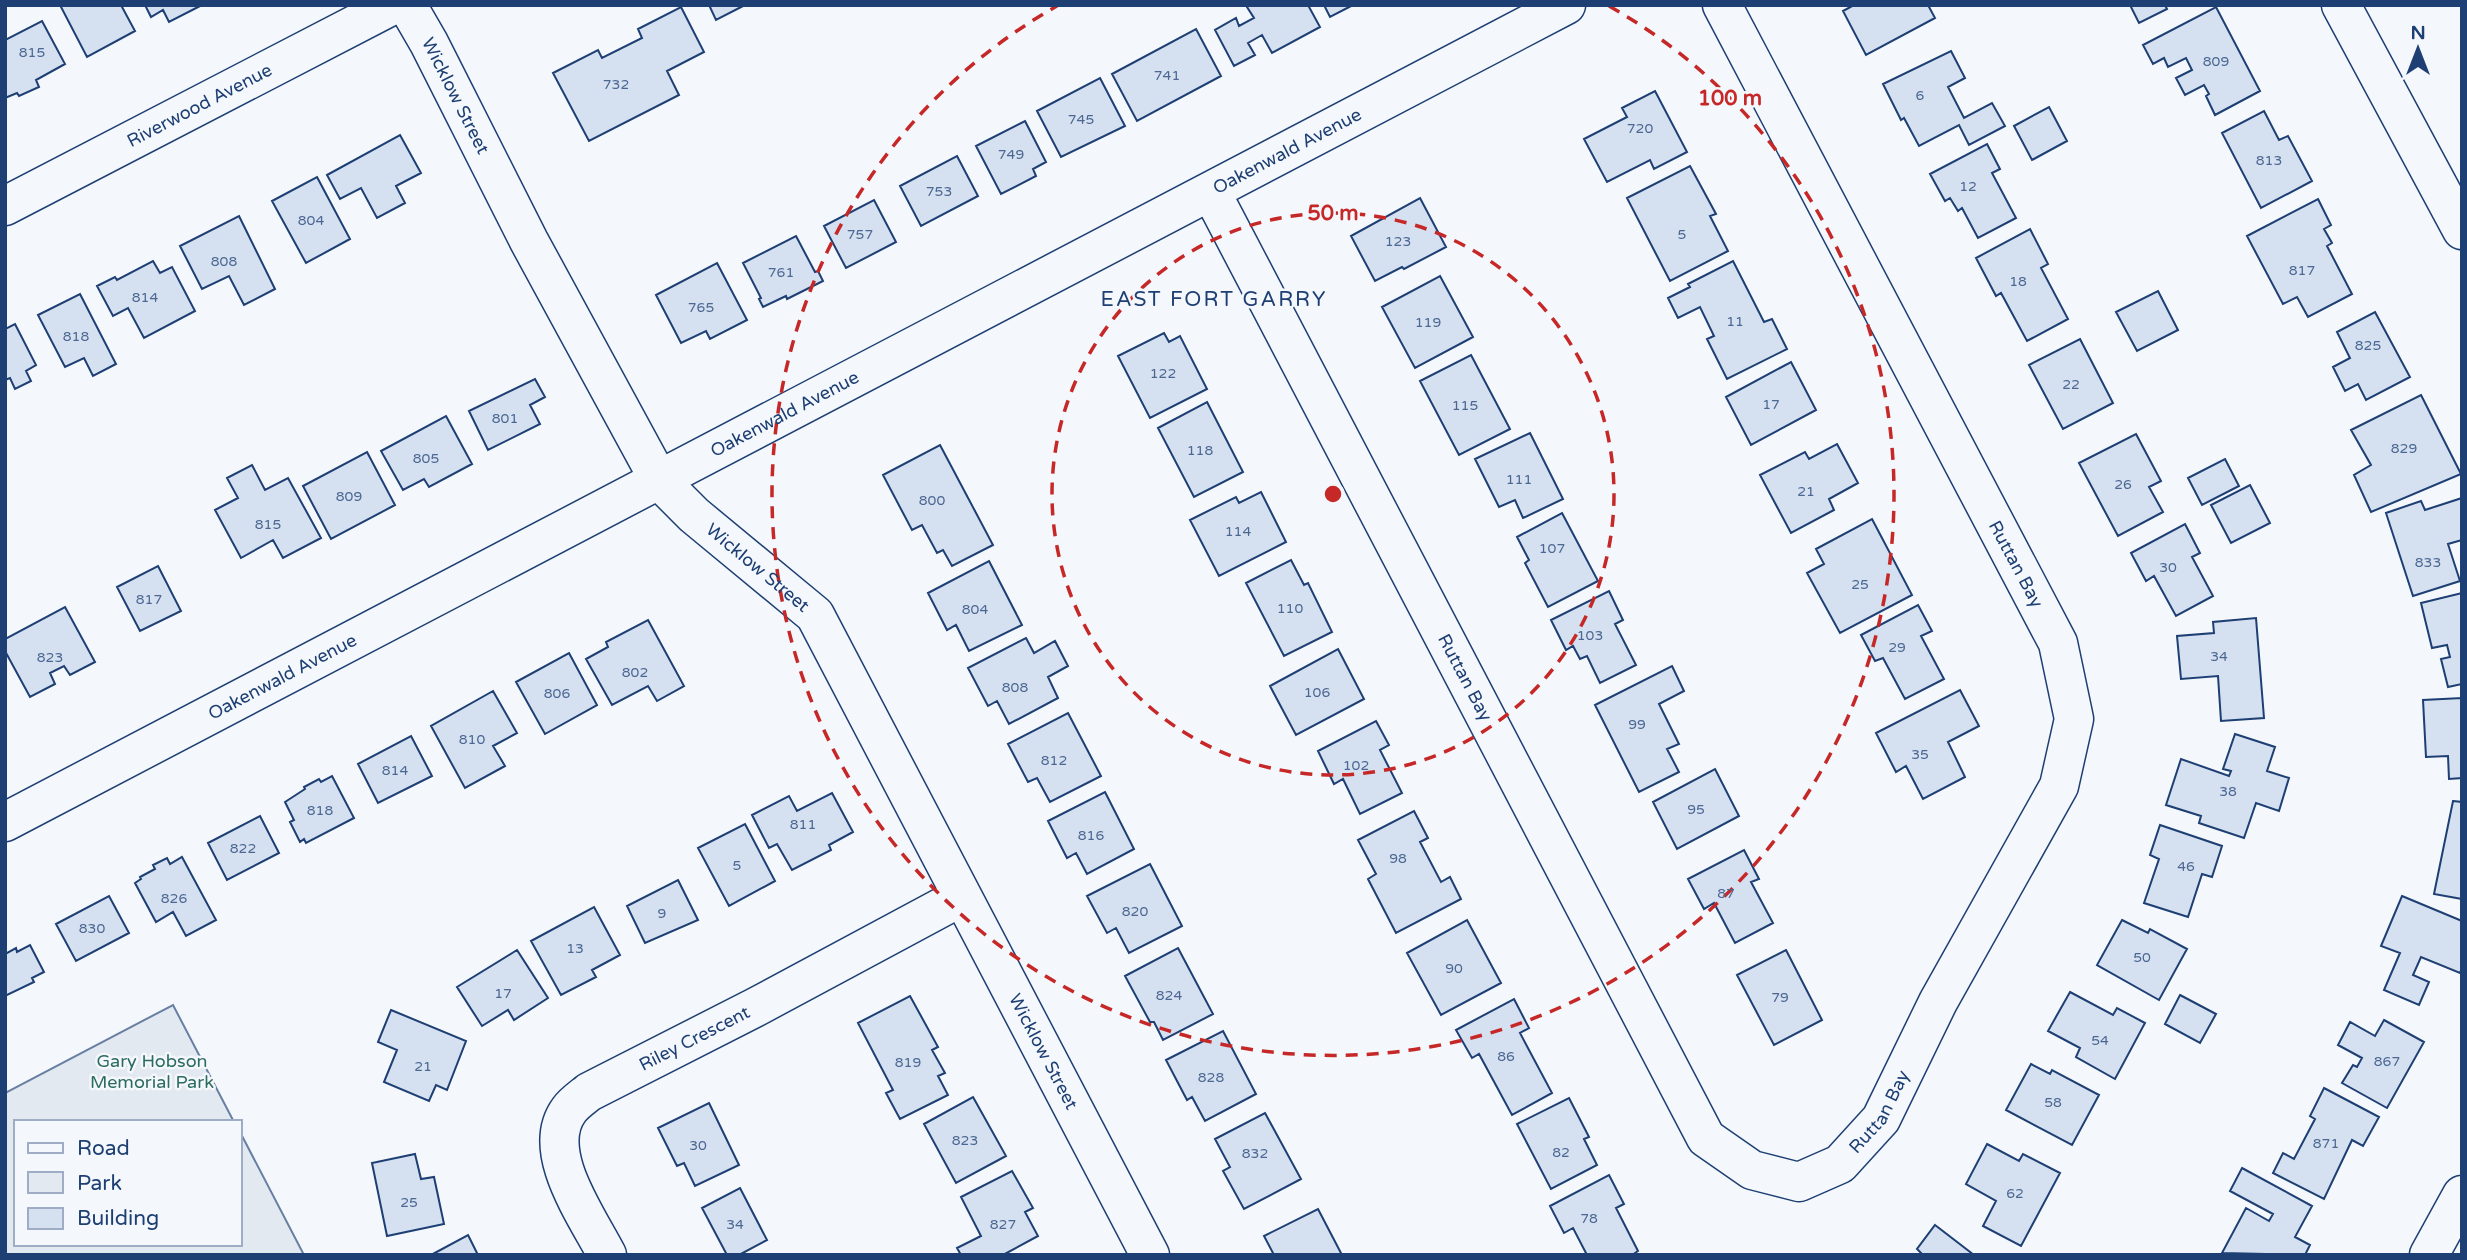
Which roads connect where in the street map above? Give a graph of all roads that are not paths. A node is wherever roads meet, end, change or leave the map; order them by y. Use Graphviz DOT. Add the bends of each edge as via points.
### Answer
graph roads {
  1 [pos="393,5"];
  2 [pos="407,5"];
  3 [pos="1566,5"];
  4 [pos="1722,5"];
  5 [pos="2342,5"];
  6 [pos="1211,192"];
  7 [pos="5,206"];
  8 [pos="2462,230"];
  9 [pos="659,480"];
  10 [pos="5,822"];
  11 [pos="961,897"];
  12 [pos="2462,1195"];
  13 [pos="607,1255"];
  14 [pos="1150,1255"];
  15 [pos="2429,1255"];
  1 -- 7 [label="street, Riverwood Avenue"];
  2 -- 9 [label="street, Wicklow Street"];
  3 -- 6 [label="street, Oakenwald Avenue"];
  4 -- 6 [label="street, Ruttan Bay" via="2058,643 2074,719 2059,786 1937,1002 1881,1119 1840,1164 1799,1182 1752,1170 1706,1138"];
  5 -- 8 [label="street"];
  6 -- 9 [label="street, Oakenwald Avenue"];
  9 -- 10 [label="street, Oakenwald Avenue"];
  9 -- 11 [label="street, Wicklow Street" via="694,515 815,615"];
  11 -- 13 [label="street, Riley Crescent" via="589,1092 570,1108 560,1126 558,1146 565,1173"];
  11 -- 14 [label="street, Wicklow Street"];
  12 -- 15 [label="street"];
}
